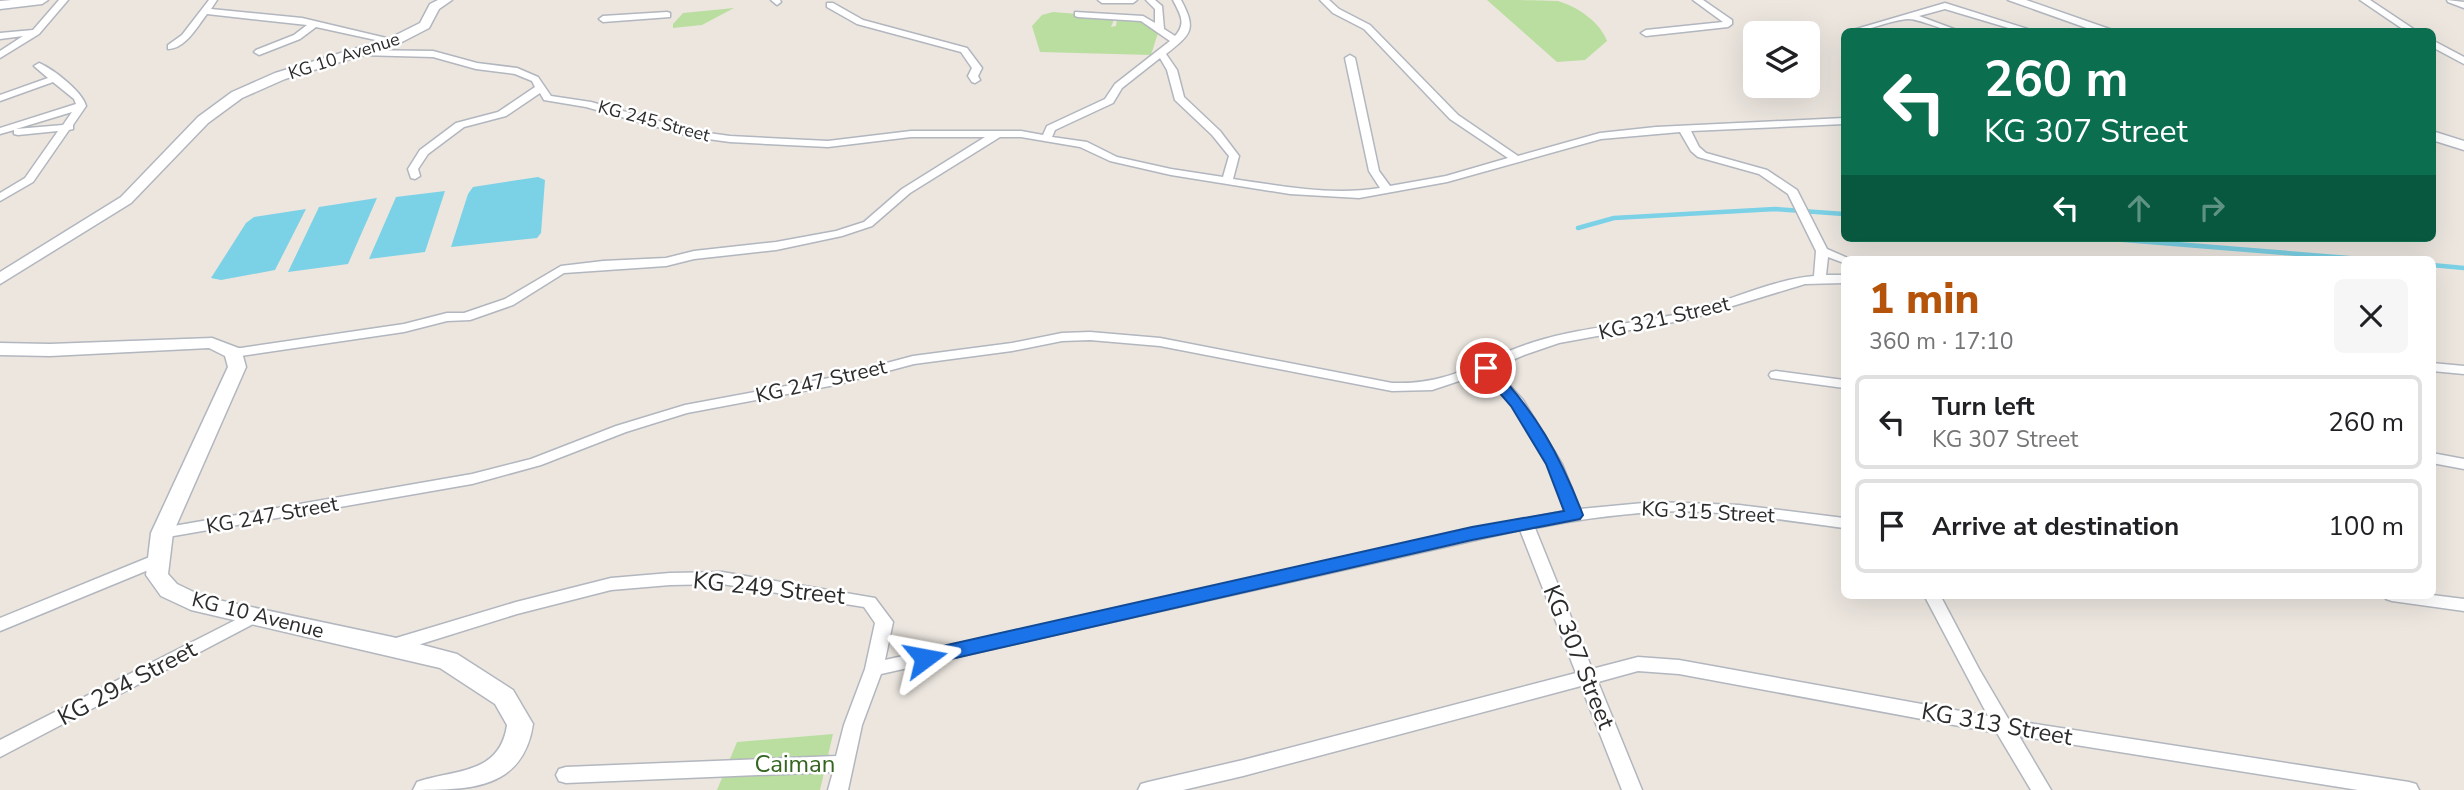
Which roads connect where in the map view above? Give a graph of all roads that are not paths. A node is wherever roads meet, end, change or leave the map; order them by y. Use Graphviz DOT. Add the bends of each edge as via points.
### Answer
graph roads {
  1 [pos="42,0"];
  2 [pos="64,0"];
  3 [pos="213,0"];
  4 [pos="446,0"];
  5 [pos="1082,0"];
  6 [pos="1102,0"];
  7 [pos="1133,0"];
  8 [pos="1150,0"];
  9 [pos="1177,0"];
  10 [pos="1324,0"];
  11 [pos="1697,0"];
  12 [pos="2014,0"];
  13 [pos="2364,0"];
  14 [pos="2451,0"];
  15 [pos="0,5"];
  16 [pos="830,5"];
  17 [pos="2464,5"];
  18 [pos="205,11"];
  19 [pos="667,15"];
  20 [pos="1907,15"];
  21 [pos="603,19"];
  22 [pos="314,24"];
  23 [pos="1863,28"];
  24 [pos="1946,28"];
  25 [pos="2020,28"];
  26 [pos="2100,28"];
  27 [pos="2408,28"];
  28 [pos="1160,30"];
  29 [pos="36,32"];
  30 [pos="1646,33"];
  31 [pos="0,36"];
  32 [pos="394,41"];
  33 [pos="1176,41"];
  34 [pos="2436,45"];
  35 [pos="171,47"];
  36 [pos="259,51"];
  37 [pos="359,52"];
  38 [pos="1160,52"];
  39 [pos="0,55"];
  40 [pos="1350,58"];
  41 [pos="2464,61"];
  42 [pos="39,66"];
  43 [pos="55,78"];
  44 [pos="975,80"];
  45 [pos="540,88"];
  46 [pos="0,98"];
  47 [pos="82,106"];
  48 [pos="1841,121"];
  49 [pos="69,127"];
  50 [pos="1684,129"];
  51 [pos="0,132"];
  52 [pos="996,135"];
  53 [pos="2436,136"];
  54 [pos="1046,139"];
  55 [pos="2464,146"];
  56 [pos="1516,159"];
  57 [pos="415,176"];
  58 [pos="1227,181"];
  59 [pos="1388,191"];
  60 [pos="0,198"];
  61 [pos="1822,251"];
  62 [pos="1841,258"];
  63 [pos="1820,277"];
  64 [pos="0,279"];
  65 [pos="1841,279"];
  66 [pos="0,349"];
  67 [pos="234,353"];
  68 [pos="1486,368"];
  69 [pos="2436,368"];
  70 [pos="2464,370"];
  71 [pos="1776,375"];
  72 [pos="1841,384"];
  73 [pos="2436,459"];
  74 [pos="2464,464"];
  75 [pos="1574,515"];
  76 [pos="1525,523"];
  77 [pos="1841,523"];
  78 [pos="162,533"];
  79 [pos="157,560"];
  80 [pos="1935,599"];
  81 [pos="2421,599"];
  82 [pos="2464,605"];
  83 [pos="253,617"];
  84 [pos="0,625"];
  85 [pos="393,646"];
  86 [pos="874,669"];
  87 [pos="1587,677"];
  88 [pos="2002,726"];
  89 [pos="0,750"];
  90 [pos="842,764"];
  91 [pos="566,775"];
  92 [pos="426,790"];
  93 [pos="838,790"];
  94 [pos="1148,790"];
  95 [pos="1632,790"];
  96 [pos="2041,790"];
  97 [pos="2409,790"];
  1 -- 15 [label="street"];
  2 -- 29 [label="street"];
  3 -- 18 [label="street"];
  4 -- 32 [label="street, KG 10 Avenue" via="432,10 425,25"];
  5 -- 28 [label="street" via="1076,12 1143,19"];
  6 -- 7 [label="street"];
  8 -- 28 [label="street" via="1160,8"];
  9 -- 33 [label="street" via="1187,19 1186,29"];
  10 -- 56 [label="street" via="1367,27 1454,117"];
  11 -- 30 [label="street" via="1730,22"];
  12 -- 26 [label="street"];
  13 -- 27 [label="street"];
  14 -- 17 [label="street"];
  16 -- 44 [label="street" via="860,22 964,50 977,68"];
  18 -- 22 [label="street"];
  18 -- 35 [label="street"];
  19 -- 21 [label="street"];
  20 -- 23 [label="street"];
  20 -- 24 [label="street"];
  20 -- 25 [label="street" via="1951,6"];
  22 -- 32 [label="street"];
  22 -- 36 [label="street" via="297,37"];
  28 -- 33 [label="street"];
  29 -- 31 [label="street"];
  29 -- 39 [label="street"];
  32 -- 37 [label="street, KG 10 Avenue"];
  33 -- 38 [label="street"];
  34 -- 41 [label="street"];
  37 -- 45 [label="street, KG 245 Street" via="433,54 530,75"];
  37 -- 64 [label="street, KG 10 Avenue" via="237,95 203,120 125,200"];
  38 -- 54 [label="street" via="1118,86 1109,101 1055,126"];
  38 -- 58 [label="street" via="1172,70 1179,98 1234,156"];
  40 -- 59 [label="street" via="1374,172"];
  42 -- 43 [label="street"];
  43 -- 46 [label="street"];
  43 -- 47 [label="street"];
  45 -- 52 [label="street, KG 245 Street" via="548,98 730,139 828,144 911,134"];
  45 -- 57 [label="street" via="502,114 451,131 424,152 413,169"];
  47 -- 49 [label="street"];
  47 -- 51 [label="street"];
  48 -- 50 [label="street, KG 245 Street"];
  49 -- 51 [label="street"];
  49 -- 60 [label="street" via="29,180"];
  50 -- 56 [label="street, KG 245 Street" via="1600,136"];
  50 -- 61 [label="street" via="1702,155 1763,172 1793,192"];
  52 -- 54 [label="street, KG 245 Street"];
  52 -- 67 [label="street" via="906,191 869,224 838,234 666,262 561,270 509,302 465,317"];
  53 -- 55 [label="street"];
  54 -- 58 [label="street, KG 245 Street" via="1083,144 1114,159"];
  56 -- 59 [label="street, KG 245 Street"];
  58 -- 59 [label="street, KG 245 Street" via="1344,195"];
  61 -- 62 [label="street"];
  61 -- 63 [label="street"];
  63 -- 65 [label="street, KG 321 Street"];
  63 -- 68 [label="street, KG 321 Street" via="1692,314 1537,345"];
  66 -- 67 [label="street" via="212,343"];
  67 -- 78 [label="street" via="237,367"];
  68 -- 75 [label="street" via="1518,403 1555,464"];
  68 -- 78 [label="street, KG 247 Street" via="1412,390 1185,346 1127,338 1062,337 914,360 812,386 685,409 484,476"];
  69 -- 70 [label="street"];
  71 -- 72 [label="street"];
  73 -- 74 [label="street"];
  75 -- 76 [label="street, KG 315 Street"];
  75 -- 77 [label="street, KG 315 Street" via="1665,507 1739,510"];
  76 -- 86 [label="street, KG 315 Street"];
  76 -- 87 [label="street, KG 307 Street"];
  78 -- 79 [label="street"];
  79 -- 83 [label="street, KG 10 Avenue" via="157,575 169,590 199,604"];
  79 -- 84 [label="street"];
  80 -- 88 [label="street"];
  81 -- 82 [label="street"];
  83 -- 85 [label="street, KG 10 Avenue"];
  83 -- 89 [label="street, KG 294 Street"];
  85 -- 86 [label="street, KG 249 Street" via="611,584 722,578 869,602 884,622"];
  85 -- 92 [label="street, KG 10 Avenue" via="448,661 504,697 520,724 515,748 497,768 461,783"];
  86 -- 90 [label="street, KG 249 Street"];
  87 -- 88 [label="street, KG 313 Street" via="1638,664 1679,667"];
  87 -- 94 [label="street, KG 313 Street"];
  87 -- 95 [label="street, KG 307 Street"];
  88 -- 96 [label="street"];
  88 -- 97 [label="street, KG 313 Street"];
  90 -- 91 [label="street"];
  90 -- 93 [label="street, KG 249 Street"];
}
